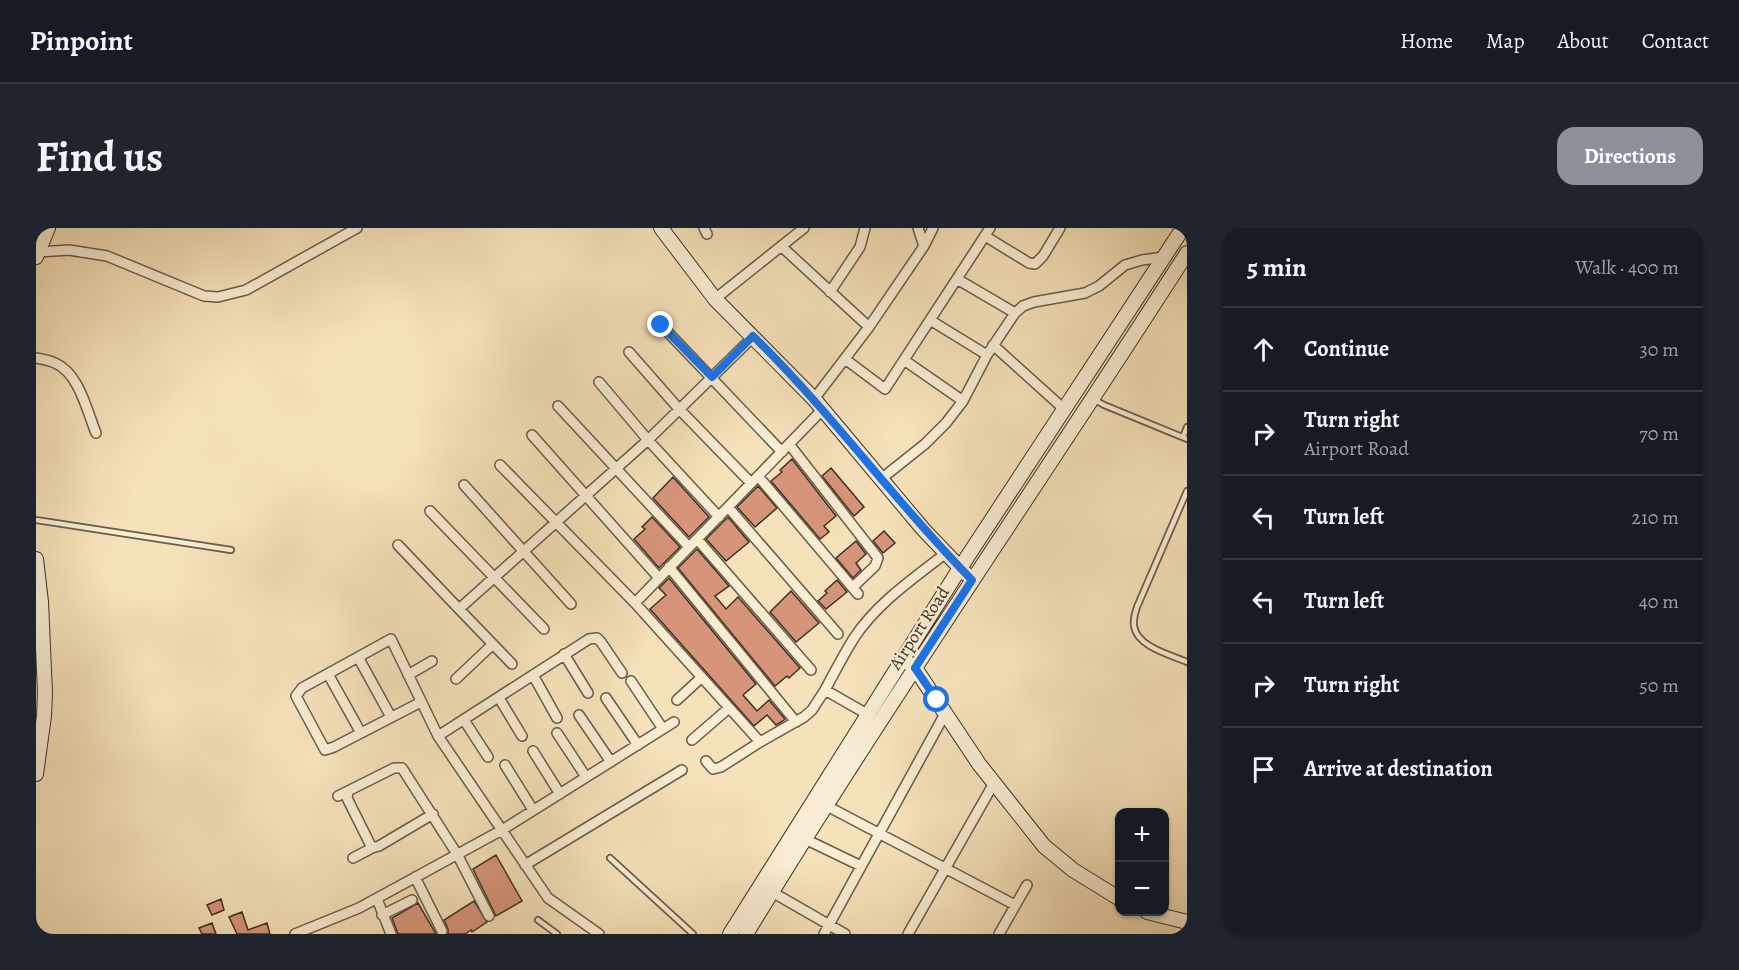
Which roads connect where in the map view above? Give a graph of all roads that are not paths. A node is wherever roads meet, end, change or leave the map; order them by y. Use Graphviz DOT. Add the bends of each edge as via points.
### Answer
graph roads {
  1 [pos="48,228"];
  2 [pos="357,228"];
  3 [pos="661,228"];
  4 [pos="804,228"];
  5 [pos="865,228"];
  6 [pos="918,228"];
  7 [pos="933,228"];
  8 [pos="1060,228"];
  9 [pos="1183,228"];
  10 [pos="344,231"];
  11 [pos="988,232"];
  12 [pos="781,246"];
  13 [pos="924,246"];
  14 [pos="37,254"];
  15 [pos="1187,254"];
  16 [pos="1164,257"];
  17 [pos="957,279"];
  18 [pos="831,292"];
  19 [pos="715,299"];
  20 [pos="1015,313"];
  21 [pos="930,320"];
  22 [pos="661,325"];
  23 [pos="869,327"];
  24 [pos="753,336"];
  25 [pos="993,345"];
  26 [pos="629,352"];
  27 [pos="987,355"];
  28 [pos="36,358"];
  29 [pos="845,359"];
  30 [pos="904,360"];
  31 [pos="712,377"];
  32 [pos="599,382"];
  33 [pos="1093,399"];
  34 [pos="963,401"];
  35 [pos="819,404"];
  36 [pos="558,406"];
  37 [pos="679,409"];
  38 [pos="1064,409"];
  39 [pos="1187,428"];
  40 [pos="96,433"];
  41 [pos="532,435"];
  42 [pos="1185,438"];
  43 [pos="648,440"];
  44 [pos="789,444"];
  45 [pos="782,452"];
  46 [pos="500,465"];
  47 [pos="616,469"];
  48 [pos="881,479"];
  49 [pos="754,480"];
  50 [pos="464,485"];
  51 [pos="1187,492"];
  52 [pos="586,496"];
  53 [pos="728,507"];
  54 [pos="430,511"];
  55 [pos="719,517"];
  56 [pos="36,520"];
  57 [pos="556,524"];
  58 [pos="697,539"];
  59 [pos="398,545"];
  60 [pos="689,547"];
  61 [pos="231,550"];
  62 [pos="523,553"];
  63 [pos="946,553"];
  64 [pos="36,559"];
  65 [pos="669,567"];
  66 [pos="960,568"];
  67 [pos="495,578"];
  68 [pos="659,578"];
  69 [pos="972,580"];
  70 [pos="635,603"];
  71 [pos="571,604"];
  72 [pos="459,609"];
  73 [pos="544,629"];
  74 [pos="838,634"];
  75 [pos="493,644"];
  76 [pos="564,654"];
  77 [pos="358,657"];
  78 [pos="903,658"];
  79 [pos="432,661"];
  80 [pos="1187,662"];
  81 [pos="512,664"];
  82 [pos="915,668"];
  83 [pos="811,670"];
  84 [pos="622,673"];
  85 [pos="328,674"];
  86 [pos="408,675"];
  87 [pos="532,675"];
  88 [pos="702,677"];
  89 [pos="456,679"];
  90 [pos="631,681"];
  91 [pos="825,690"];
  92 [pos="588,693"];
  93 [pos="499,698"];
  94 [pos="606,698"];
  95 [pos="676,700"];
  96 [pos="422,702"];
  97 [pos="729,708"];
  98 [pos="946,712"];
  99 [pos="867,714"];
  100 [pos="579,715"];
  101 [pos="391,717"];
  102 [pos="557,718"];
  103 [pos="464,720"];
  104 [pos="674,722"];
  105 [pos="796,722"];
  106 [pos="663,729"];
  107 [pos="361,733"];
  108 [pos="557,733"];
  109 [pos="438,736"];
  110 [pos="522,736"];
  111 [pos="692,740"];
  112 [pos="760,742"];
  113 [pos="638,745"];
  114 [pos="533,751"];
  115 [pos="488,757"];
  116 [pos="706,760"];
  117 [pos="611,762"];
  118 [pos="505,765"];
  119 [pos="682,770"];
  120 [pos="36,774"];
  121 [pos="586,777"];
  122 [pos="994,783"];
  123 [pos="560,794"];
  124 [pos="827,806"];
  125 [pos="533,810"];
  126 [pos="433,814"];
  127 [pos="502,830"];
  128 [pos="879,834"];
  129 [pos="805,839"];
  130 [pos="372,848"];
  131 [pos="457,854"];
  132 [pos="353,858"];
  133 [pos="610,858"];
  134 [pos="525,865"];
  135 [pos="861,866"];
  136 [pos="946,868"];
  137 [pos="415,878"];
  138 [pos="1027,885"];
  139 [pos="772,892"];
  140 [pos="1115,896"];
  141 [pos="377,899"];
  142 [pos="412,900"];
  143 [pos="1016,905"];
  144 [pos="382,915"];
  145 [pos="489,916"];
  146 [pos="1163,916"];
  147 [pos="538,920"];
  148 [pos="1187,922"];
  149 [pos="826,929"];
  150 [pos="442,931"];
  151 [pos="295,934"];
  152 [pos="391,934"];
  153 [pos="557,934"];
  154 [pos="599,934"];
  155 [pos="693,934"];
  156 [pos="729,934"];
  157 [pos="746,934"];
  158 [pos="845,934"];
  159 [pos="908,934"];
  160 [pos="999,934"];
  1 -- 14 [label="main road"];
  2 -- 10 [label="street"];
  3 -- 19 [label="main road"];
  4 -- 12 [label="street"];
  5 -- 18 [label="street" via="860,247"];
  6 -- 13 [label="street"];
  7 -- 13 [label="street"];
  8 -- 11 [label="street" via="1035,264"];
  9 -- 16 [label="main road"];
  10 -- 14 [label="street" via="246,290 218,297 204,296 107,256 69,250"];
  11 -- 17 [label="street"];
  12 -- 18 [label="street"];
  12 -- 19 [label="street"];
  13 -- 23 [label="street"];
  15 -- 33 [label="main road, Airport Road"];
  16 -- 20 [label="street" via="1125,265 1085,293 1028,303"];
  16 -- 38 [label="main road"];
  17 -- 20 [label="street"];
  17 -- 21 [label="street"];
  18 -- 23 [label="street"];
  19 -- 24 [label="main road"];
  20 -- 25 [label="street"];
  21 -- 27 [label="street"];
  21 -- 30 [label="street"];
  22 -- 31 [label="street"];
  23 -- 29 [label="street"];
  24 -- 31 [label="street"];
  24 -- 35 [label="main road"];
  25 -- 27 [label="street"];
  25 -- 38 [label="street"];
  26 -- 37 [label="street"];
  27 -- 34 [label="street"];
  28 -- 40 [label="street" via="65,369"];
  29 -- 30 [label="street" via="885,389"];
  29 -- 35 [label="street"];
  30 -- 34 [label="street"];
  31 -- 37 [label="street"];
  31 -- 45 [label="street"];
  32 -- 43 [label="street"];
  33 -- 42 [label="lane"];
  33 -- 69 [label="main road, Airport Road"];
  34 -- 48 [label="street" via="925,444"];
  35 -- 44 [label="street"];
  35 -- 48 [label="main road"];
  36 -- 47 [label="street"];
  37 -- 43 [label="street"];
  37 -- 49 [label="street"];
  38 -- 66 [label="main road"];
  39 -- 42 [label="lane"];
  41 -- 52 [label="street"];
  43 -- 47 [label="street"];
  43 -- 55 [label="street"];
  44 -- 45 [label="street"];
  44 -- 49 [label="street" via="878,558 855,591"];
  45 -- 49 [label="street"];
  46 -- 57 [label="street"];
  47 -- 52 [label="street"];
  47 -- 60 [label="street"];
  48 -- 63 [label="main road"];
  49 -- 53 [label="street"];
  50 -- 62 [label="street"];
  51 -- 80 [label="lane" via="1134,621 1134,629 1143,642"];
  52 -- 57 [label="street"];
  52 -- 68 [label="street"];
  53 -- 55 [label="street"];
  53 -- 74 [label="street"];
  54 -- 67 [label="street"];
  55 -- 58 [label="street"];
  56 -- 61 [label="lane"];
  57 -- 62 [label="street"];
  57 -- 70 [label="street"];
  58 -- 60 [label="street"];
  58 -- 83 [label="street"];
  59 -- 72 [label="street"];
  60 -- 65 [label="street"];
  62 -- 67 [label="street"];
  62 -- 71 [label="street"];
  63 -- 66 [label="main road"];
  63 -- 91 [label="street" via="876,612 855,636"];
  64 -- 120 [label="main road" via="45,693"];
  65 -- 68 [label="street"];
  65 -- 105 [label="street"];
  66 -- 69 [label="main road"];
  66 -- 78 [label="main road"];
  67 -- 72 [label="street"];
  67 -- 73 [label="street"];
  68 -- 70 [label="street"];
  69 -- 82 [label="main road, Airport Road"];
  70 -- 88 [label="street"];
  72 -- 75 [label="street"];
  75 -- 81 [label="street"];
  75 -- 89 [label="street"];
  76 -- 84 [label="street" via="597,638"];
  76 -- 87 [label="street"];
  76 -- 92 [label="street"];
  77 -- 85 [label="street"];
  77 -- 86 [label="street" via="391,639"];
  77 -- 101 [label="street"];
  78 -- 82 [label="main road"];
  78 -- 99 [label="main road"];
  79 -- 86 [label="street"];
  82 -- 98 [label="main road"];
  82 -- 124 [label="main road, Airport Road"];
  85 -- 107 [label="street"];
  85 -- 107 [label="street" via="302,688 296,696 323,747 329,749"];
  86 -- 96 [label="street"];
  87 -- 93 [label="street"];
  87 -- 102 [label="street"];
  88 -- 95 [label="street"];
  88 -- 97 [label="street"];
  90 -- 106 [label="street"];
  91 -- 99 [label="street"];
  91 -- 105 [label="street" via="812,710"];
  93 -- 103 [label="street"];
  93 -- 110 [label="street"];
  94 -- 113 [label="street"];
  96 -- 101 [label="street"];
  96 -- 109 [label="street"];
  97 -- 111 [label="street"];
  97 -- 112 [label="street"];
  98 -- 122 [label="main road"];
  98 -- 128 [label="street"];
  99 -- 156 [label="main road"];
  100 -- 117 [label="street"];
  101 -- 107 [label="street"];
  103 -- 109 [label="street"];
  103 -- 115 [label="street"];
  104 -- 106 [label="street"];
  105 -- 112 [label="street"];
  106 -- 113 [label="street"];
  108 -- 121 [label="street"];
  109 -- 127 [label="street"];
  112 -- 116 [label="street" via="718,768 713,769"];
  113 -- 117 [label="street"];
  114 -- 123 [label="street"];
  117 -- 121 [label="street"];
  118 -- 125 [label="street"];
  119 -- 134 [label="street"];
  121 -- 123 [label="street"];
  122 -- 136 [label="street"];
  122 -- 140 [label="main road" via="1044,846"];
  123 -- 125 [label="street"];
  124 -- 128 [label="street"];
  124 -- 129 [label="main road, Airport Road"];
  125 -- 127 [label="street"];
  126 -- 130 [label="street"];
  126 -- 130 [label="street" via="398,767 343,794"];
  126 -- 131 [label="street"];
  127 -- 131 [label="street"];
  127 -- 134 [label="street"];
  128 -- 135 [label="street"];
  128 -- 136 [label="street"];
  129 -- 135 [label="street"];
  129 -- 139 [label="main road, Airport Road"];
  130 -- 132 [label="street"];
  131 -- 137 [label="street"];
  131 -- 145 [label="street"];
  133 -- 155 [label="lane"];
  134 -- 154 [label="street" via="548,897"];
  135 -- 149 [label="street"];
  136 -- 143 [label="street"];
  136 -- 159 [label="street"];
  137 -- 141 [label="street"];
  137 -- 150 [label="street"];
  138 -- 143 [label="street"];
  139 -- 149 [label="street"];
  139 -- 157 [label="main road, Airport Road"];
  141 -- 144 [label="street"];
  141 -- 151 [label="street"];
  142 -- 144 [label="street"];
  143 -- 160 [label="street"];
  144 -- 152 [label="street"];
  146 -- 148 [label="main road"];
  147 -- 153 [label="lane"];
  149 -- 158 [label="street"];
}
